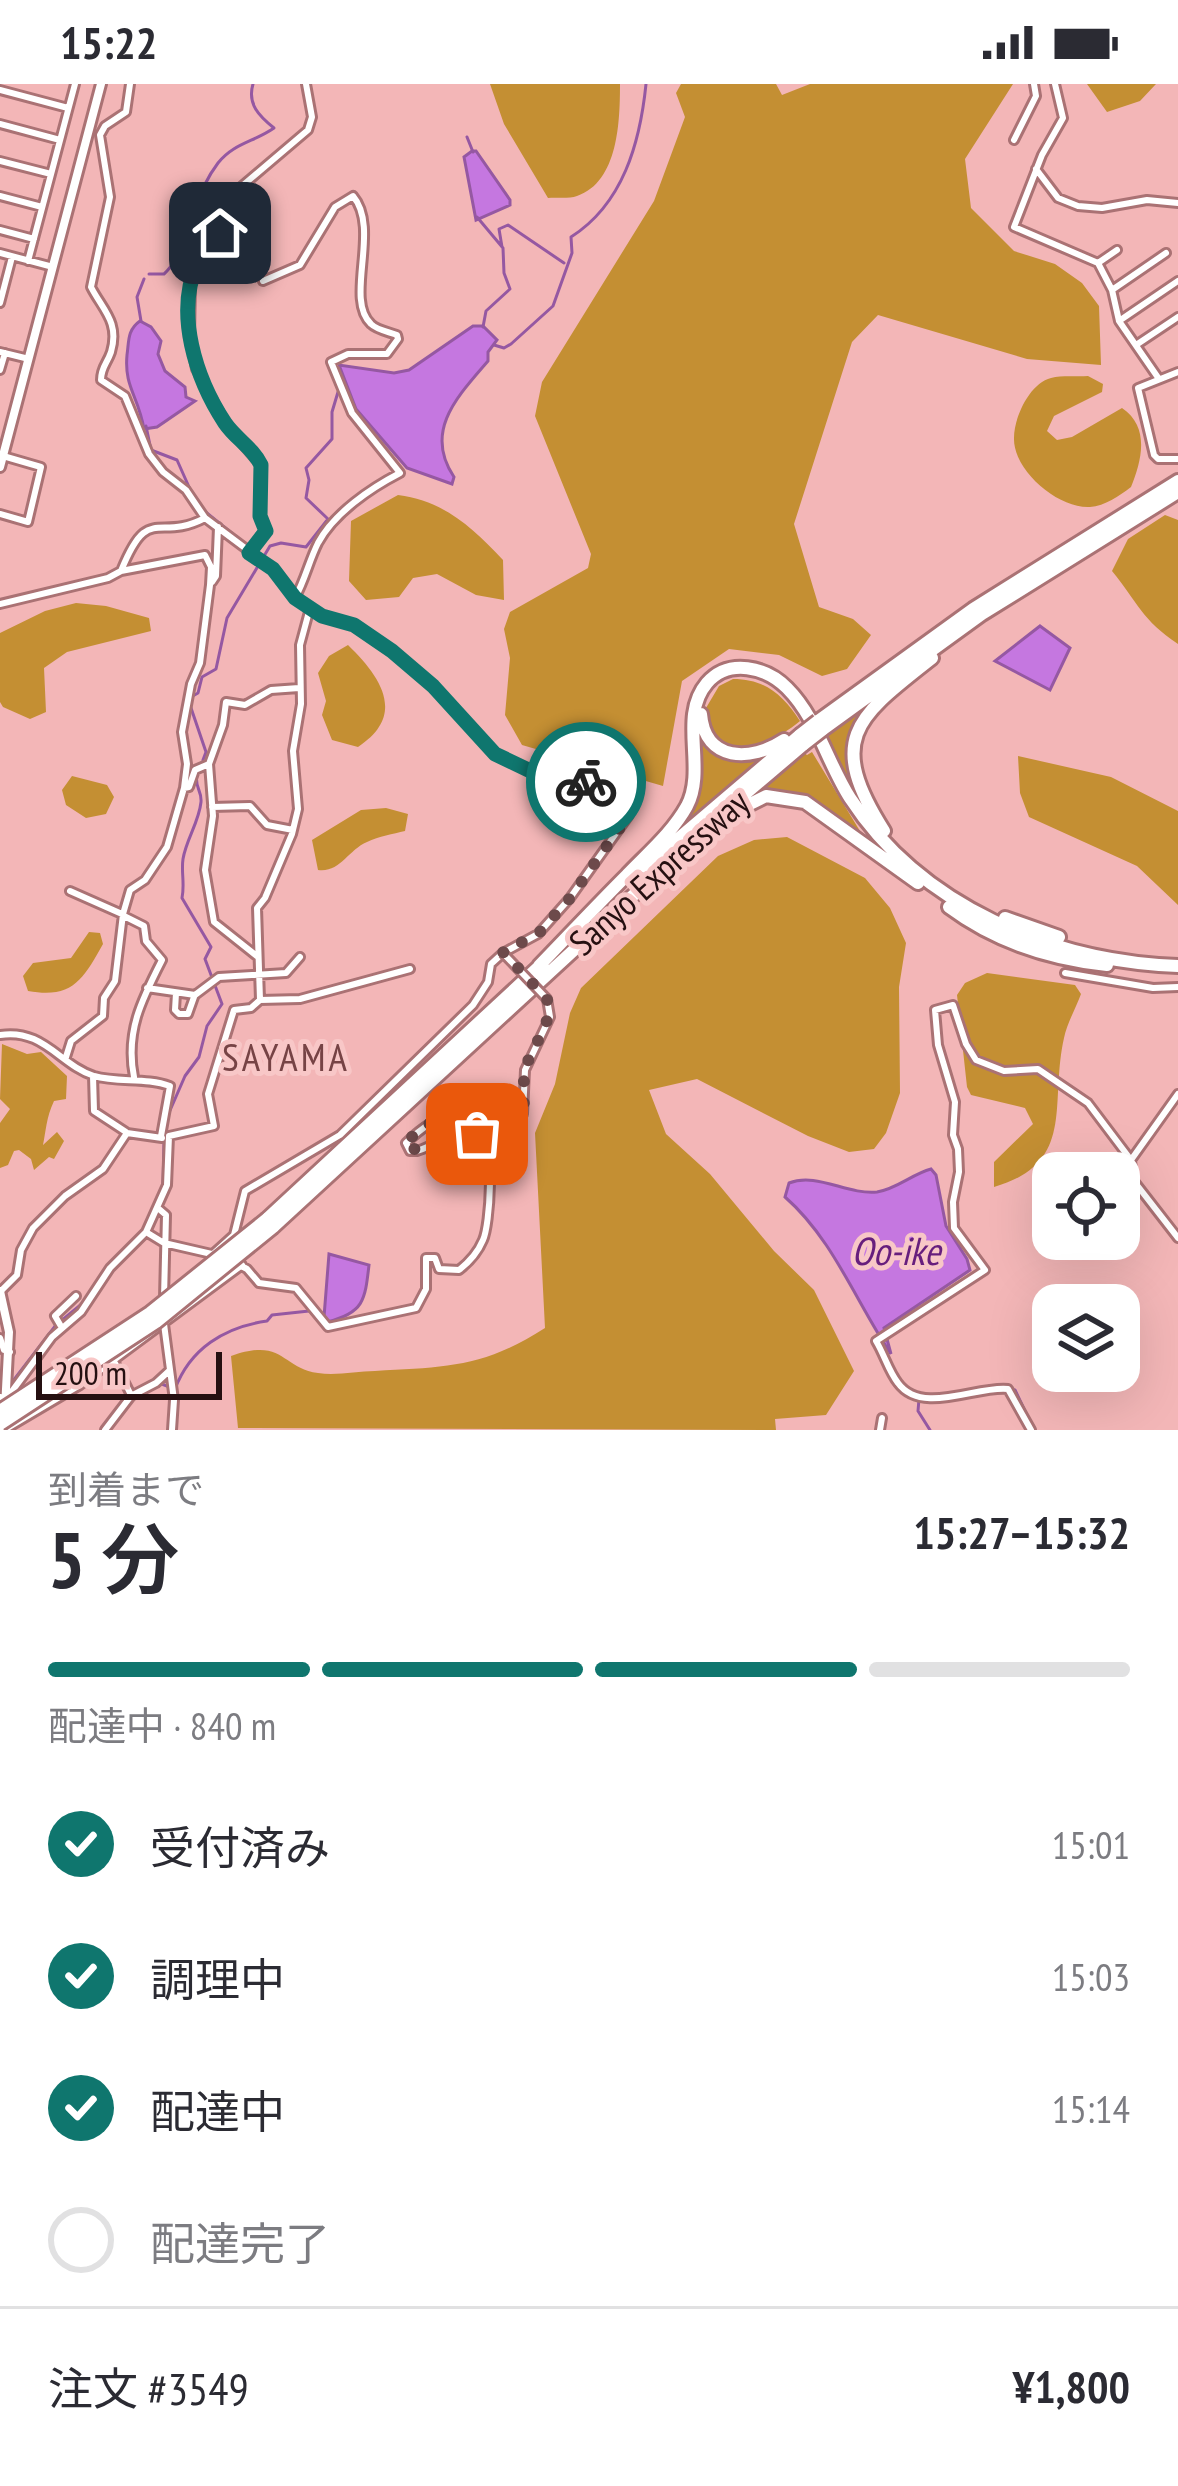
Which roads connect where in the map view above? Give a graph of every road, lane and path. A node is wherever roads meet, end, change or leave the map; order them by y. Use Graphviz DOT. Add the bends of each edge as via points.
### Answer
graph roads {
  1 [pos="75,84"];
  2 [pos="101,84"];
  3 [pos="130,84"];
  4 [pos="306,84"];
  5 [pos="1034,84"];
  6 [pos="1055,84"];
  7 [pos="0,90"];
  8 [pos="68,108"];
  9 [pos="0,124"];
  10 [pos="60,140"];
  11 [pos="1014,140"];
  12 [pos="0,160"];
  13 [pos="1036,169"];
  14 [pos="51,174"];
  15 [pos="0,196"];
  16 [pos="1178,203"];
  17 [pos="42,207"];
  18 [pos="0,230"];
  19 [pos="34,239"];
  20 [pos="1118,250"];
  21 [pos="0,254"];
  22 [pos="1166,254"];
  23 [pos="12,256"];
  24 [pos="28,261"];
  25 [pos="1098,263"];
  26 [pos="53,267"];
  27 [pos="262,280"];
  28 [pos="1178,281"];
  29 [pos="1112,290"];
  30 [pos="0,303"];
  31 [pos="1178,317"];
  32 [pos="1119,321"];
  33 [pos="1136,345"];
  34 [pos="2,352"];
  35 [pos="28,359"];
  36 [pos="0,370"];
  37 [pos="1178,372"];
  38 [pos="1159,379"];
  39 [pos="1178,459"];
  40 [pos="1,461"];
  41 [pos="1178,481"];
  42 [pos="1178,492"];
  43 [pos="0,514"];
  44 [pos="205,518"];
  45 [pos="218,527"];
  46 [pos="251,551"];
  47 [pos="121,571"];
  48 [pos="210,585"];
  49 [pos="1012,593"];
  50 [pos="295,598"];
  51 [pos="0,604"];
  52 [pos="310,608"];
  53 [pos="299,688"];
  54 [pos="820,726"];
  55 [pos="801,736"];
  56 [pos="209,764"];
  57 [pos="184,788"];
  58 [pos="212,807"];
  59 [pos="293,830"];
  60 [pos="704,830"];
  61 [pos="902,864"];
  62 [pos="70,891"];
  63 [pos="123,915"];
  64 [pos="503,952"];
  65 [pos="300,956"];
  66 [pos="258,958"];
  67 [pos="538,967"];
  68 [pos="410,969"];
  69 [pos="1178,969"];
  70 [pos="1066,973"];
  71 [pos="261,976"];
  72 [pos="1178,987"];
  73 [pos="147,988"];
  74 [pos="176,993"];
  75 [pos="195,995"];
  76 [pos="260,1000"];
  77 [pos="0,1035"];
  78 [pos="66,1057"];
  79 [pos="93,1076"];
  80 [pos="134,1078"];
  81 [pos="1178,1094"];
  82 [pos="127,1133"];
  83 [pos="165,1137"];
  84 [pos="1125,1152"];
  85 [pos="1137,1152"];
  86 [pos="1140,1189"];
  87 [pos="159,1209"];
  88 [pos="270,1223"];
  89 [pos="146,1232"];
  90 [pos="1178,1238"];
  91 [pos="164,1243"];
  92 [pos="213,1254"];
  93 [pos="242,1265"];
  94 [pos="0,1292"];
  95 [pos="76,1296"];
  96 [pos="164,1326"];
  97 [pos="62,1328"];
  98 [pos="0,1338"];
  99 [pos="10,1352"];
  100 [pos="114,1361"];
  101 [pos="169,1371"];
  102 [pos="131,1394"];
  103 [pos="2,1402"];
  104 [pos="882,1418"];
  105 [pos="2,1428"];
  106 [pos="105,1430"];
  107 [pos="172,1430"];
  108 [pos="880,1430"];
  109 [pos="1031,1430"];
  1 -- 8 [label="street"];
  2 -- 26 [label="main road"];
  3 -- 44 [label="street" via="126,112 100,135 110,197 91,287 109,312 112,345 101,380 125,396 149,454"];
  4 -- 46 [label="street" via="308,130 242,186 191,285 196,369 227,426 261,465 266,531"];
  5 -- 11 [label="street"];
  6 -- 13 [label="street" via="1063,118"];
  7 -- 8 [label="street"];
  8 -- 10 [label="street"];
  9 -- 10 [label="street"];
  10 -- 14 [label="street"];
  12 -- 14 [label="street"];
  13 -- 16 [label="street" via="1058,198 1078,206"];
  13 -- 25 [label="street" via="1014,227"];
  14 -- 17 [label="street"];
  15 -- 17 [label="street"];
  17 -- 19 [label="street"];
  18 -- 19 [label="street"];
  19 -- 24 [label="street"];
  20 -- 25 [label="street"];
  21 -- 23 [label="street"];
  22 -- 29 [label="street"];
  23 -- 24 [label="street"];
  23 -- 30 [label="street"];
  24 -- 26 [label="street"];
  25 -- 29 [label="street"];
  26 -- 35 [label="main road"];
  27 -- 50 [label="street" via="300,265 335,207 353,196 362,213 366,317 398,339 386,354 331,362 352,413 400,473 374,487 319,542"];
  28 -- 32 [label="street"];
  29 -- 32 [label="street"];
  31 -- 33 [label="street"];
  32 -- 33 [label="street"];
  33 -- 38 [label="street"];
  34 -- 35 [label="street"];
  34 -- 36 [label="street"];
  35 -- 40 [label="main road"];
  37 -- 38 [label="street"];
  38 -- 39 [label="street" via="1138,388 1154,455"];
  40 -- 43 [label="street" via="41,467 28,521"];
  41 -- 54 [label="highway, Sanyo Expressway" via="973,609"];
  42 -- 49 [label="highway, Sanyo Expressway"];
  44 -- 45 [label="street"];
  44 -- 47 [label="street" via="139,535"];
  45 -- 46 [label="street"];
  45 -- 48 [label="street"];
  46 -- 50 [label="street"];
  47 -- 48 [label="street" via="200,554 210,560"];
  47 -- 51 [label="street"];
  48 -- 57 [label="street" via="182,732"];
  49 -- 54 [label="highway, Sanyo Expressway"];
  49 -- 61 [label="highway" via="874,704 859,725 859,787"];
  50 -- 52 [label="street"];
  52 -- 53 [label="street"];
  52 -- 64 [label="street" via="392,651 511,764 605,785 622,798 629,815 570,898 538,934"];
  53 -- 56 [label="street" via="226,703"];
  53 -- 59 [label="street"];
  54 -- 55 [label="highway, Sanyo Expressway, bridge"];
  55 -- 60 [label="highway, Sanyo Expressway"];
  55 -- 61 [label="highway" via="736,756 711,742 701,710 713,686 730,675 776,686 842,796"];
  55 -- 67 [label="highway, Sanyo Expressway"];
  56 -- 57 [label="street"];
  56 -- 58 [label="street"];
  57 -- 63 [label="street" via="167,847 130,890"];
  58 -- 59 [label="street" via="250,806 267,825"];
  58 -- 66 [label="street" via="206,870 214,922"];
  59 -- 66 [label="street" via="257,908"];
  60 -- 61 [label="highway" via="748,803 786,796"];
  60 -- 88 [label="highway, Sanyo Expressway"];
  61 -- 67 [label="highway" via="855,806 788,688 751,668 729,670 710,679 695,706 696,776 686,807"];
  61 -- 69 [label="highway" via="957,908 1030,937 1109,963"];
  62 -- 63 [label="street"];
  63 -- 73 [label="street" via="144,926 162,960"];
  63 -- 78 [label="street" via="103,1016 71,1041"];
  64 -- 92 [label="street" via="472,1005 340,1135 245,1191 234,1235"];
  64 -- 93 [label="street, bridge" via="547,999 550,1017 525,1070 524,1114 465,1109 406,1142 417,1150 463,1133 486,1144 488,1223 464,1268 440,1269 430,1256 416,1308 328,1327 296,1288 259,1283"];
  65 -- 71 [label="street" via="286,973"];
  66 -- 71 [label="street"];
  67 -- 88 [label="highway, Sanyo Expressway"];
  68 -- 76 [label="street" via="300,999"];
  70 -- 72 [label="street"];
  71 -- 75 [label="street" via="219,977"];
  71 -- 76 [label="street"];
  73 -- 74 [label="street"];
  73 -- 80 [label="street" via="128,1051"];
  74 -- 75 [label="street"];
  74 -- 75 [label="street" via="175,1010 186,1015"];
  76 -- 83 [label="street" via="231,1014 208,1094 214,1126"];
  77 -- 78 [label="street" via="22,1034"];
  78 -- 79 [label="street"];
  79 -- 80 [label="street"];
  79 -- 82 [label="street" via="94,1111"];
  80 -- 83 [label="street" via="170,1086"];
  81 -- 85 [label="street"];
  82 -- 83 [label="street"];
  82 -- 94 [label="street" via="103,1169 33,1228 17,1275"];
  83 -- 87 [label="street"];
  84 -- 109 [label="street" via="1088,1102 1039,1070 1004,1071 976,1060 953,1005 935,1010 955,1102 954,1228 985,1270 876,1341 905,1390 945,1397 1008,1389"];
  86 -- 90 [label="street"];
  87 -- 89 [label="street"];
  87 -- 91 [label="street" via="166,1215"];
  88 -- 103 [label="highway, Sanyo Expressway, bridge" via="150,1312"];
  88 -- 105 [label="highway, Sanyo Expressway, bridge" via="156,1322"];
  89 -- 91 [label="street"];
  89 -- 97 [label="street"];
  91 -- 92 [label="street"];
  91 -- 96 [label="street"];
  92 -- 93 [label="street"];
  93 -- 96 [label="street"];
  94 -- 99 [label="main road"];
  95 -- 97 [label="street" via="55,1316"];
  96 -- 100 [label="street"];
  96 -- 101 [label="street"];
  97 -- 103 [label="street"];
  98 -- 99 [label="street"];
  99 -- 103 [label="main road"];
  100 -- 102 [label="street"];
  100 -- 105 [label="street"];
  101 -- 102 [label="street"];
  101 -- 107 [label="street"];
  102 -- 106 [label="street"];
  103 -- 105 [label="main road"];
  104 -- 108 [label="street"];
}
